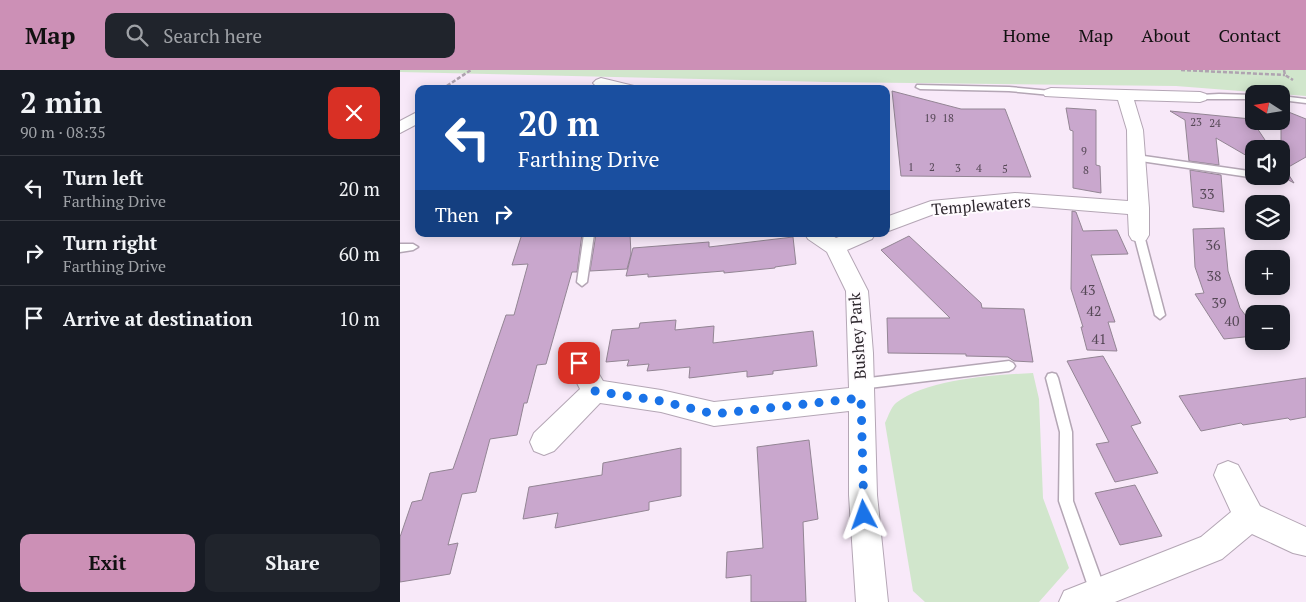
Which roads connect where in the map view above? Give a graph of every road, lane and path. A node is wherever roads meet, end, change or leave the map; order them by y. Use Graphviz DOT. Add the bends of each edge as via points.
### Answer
graph roads {
  1 [pos="471,70"];
  2 [pos="1180,70"];
  3 [pos="1284,70"];
  4 [pos="1285,75"];
  5 [pos="1299,82"];
  6 [pos="601,83"];
  7 [pos="448,85"];
  8 [pos="610,85"];
  9 [pos="920,87"];
  10 [pos="1051,93"];
  11 [pos="1124,96"];
  12 [pos="1200,97"];
  13 [pos="1245,97"];
  14 [pos="1290,99"];
  15 [pos="1306,101"];
  16 [pos="415,118"];
  17 [pos="401,127"];
  18 [pos="415,130"];
  19 [pos="1137,158"];
  20 [pos="1245,173"];
  21 [pos="1138,208"];
  22 [pos="890,223"];
  23 [pos="1140,236"];
  24 [pos="589,237"];
  25 [pos="845,237"];
  26 [pos="825,240"];
  27 [pos="413,246"];
  28 [pos="400,248"];
  29 [pos="582,282"];
  30 [pos="1160,315"];
  31 [pos="579,363"];
  32 [pos="1009,366"];
  33 [pos="1052,378"];
  34 [pos="595,391"];
  35 [pos="861,391"];
  36 [pos="544,442"];
  37 [pos="1228,475"];
  38 [pos="1249,517"];
  39 [pos="1305,542"];
  40 [pos="1086,597"];
  41 [pos="872,602"];
  1 -- 7 [label="path"];
  2 -- 4 [label="path"];
  3 -- 4 [label="path"];
  4 -- 5 [label="path"];
  6 -- 8 [label="street"];
  9 -- 10 [label="lane"];
  10 -- 11 [label="street"];
  11 -- 12 [label="street"];
  11 -- 19 [label="street" via="1135,130"];
  12 -- 13 [label="lane"];
  14 -- 15 [label="lane"];
  16 -- 17 [label="street"];
  17 -- 18 [label="street"];
  19 -- 20 [label="lane"];
  19 -- 21 [label="street"];
  21 -- 22 [label="street, Templewaters" via="1015,199 931,208"];
  21 -- 23 [label="street"];
  23 -- 30 [label="lane"];
  24 -- 29 [label="lane"];
  25 -- 26 [label="street"];
  26 -- 35 [label="street, Bushey Park" via="856,291"];
  27 -- 28 [label="lane"];
  31 -- 34 [label="street"];
  32 -- 35 [label="lane"];
  33 -- 40 [label="lane" via="1066,432 1066,501"];
  34 -- 35 [label="street" via="661,401 714,414"];
  34 -- 36 [label="street"];
  35 -- 41 [label="street, Bushey Park" via="863,496"];
  37 -- 38 [label="street"];
  38 -- 39 [label="street"];
  38 -- 40 [label="street" via="1211,548"];
}
